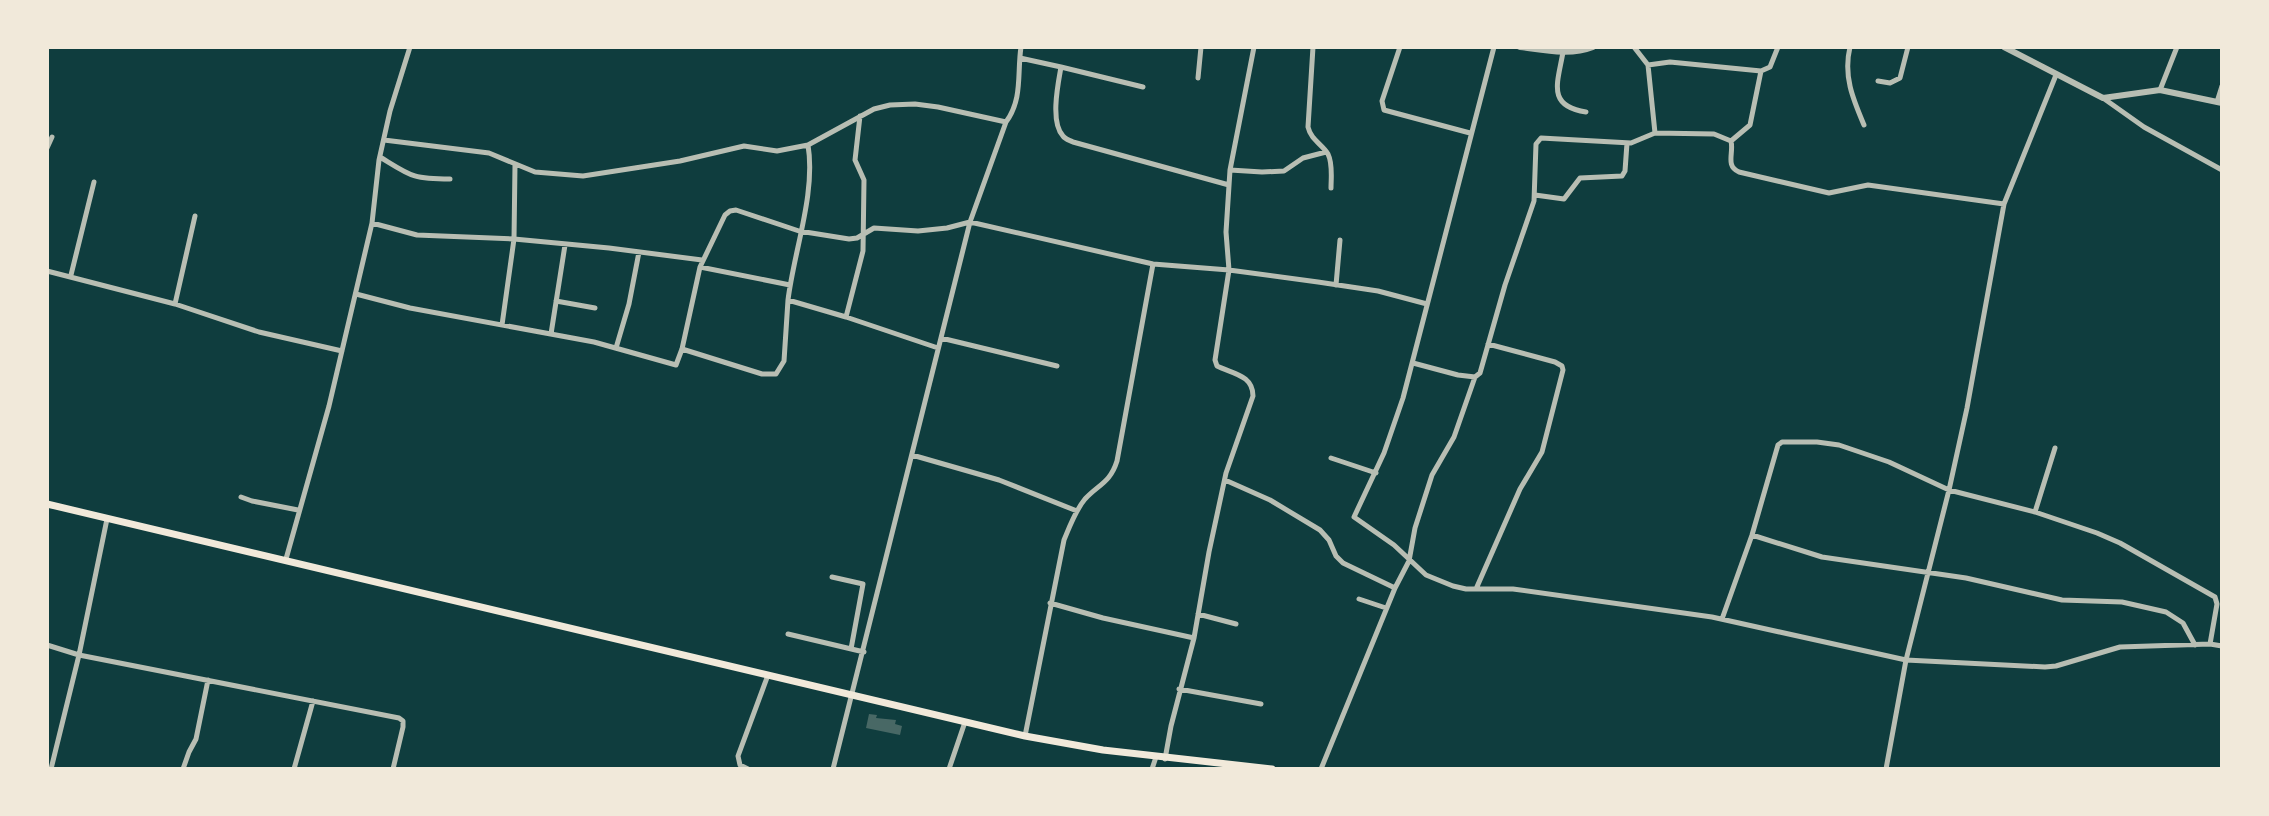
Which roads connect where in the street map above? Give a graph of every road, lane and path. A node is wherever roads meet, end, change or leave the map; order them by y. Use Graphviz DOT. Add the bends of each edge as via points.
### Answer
graph roads {
  1 [pos="410,47"];
  2 [pos="1021,47"];
  3 [pos="1201,47"];
  4 [pos="1254,47"];
  5 [pos="1313,47"];
  6 [pos="1400,47"];
  7 [pos="1494,47"];
  8 [pos="1520,47"];
  9 [pos="1593,47"];
  10 [pos="1634,47"];
  11 [pos="1778,47"];
  12 [pos="1850,47"];
  13 [pos="1908,47"];
  14 [pos="2004,47"];
  15 [pos="2178,47"];
  16 [pos="1563,52"];
  17 [pos="1020,58"];
  18 [pos="1648,65"];
  19 [pos="1061,67"];
  20 [pos="1760,71"];
  21 [pos="2056,75"];
  22 [pos="1198,78"];
  23 [pos="1878,80"];
  24 [pos="2222,86"];
  25 [pos="1143,88"];
  26 [pos="2160,90"];
  27 [pos="2103,98"];
  28 [pos="2219,103"];
  29 [pos="1586,112"];
  30 [pos="860,117"];
  31 [pos="1006,121"];
  32 [pos="1864,125"];
  33 [pos="1471,133"];
  34 [pos="1655,133"];
  35 [pos="52,137"];
  36 [pos="384,140"];
  37 [pos="1731,141"];
  38 [pos="1627,143"];
  39 [pos="808,145"];
  40 [pos="47,148"];
  41 [pos="1326,152"];
  42 [pos="380,157"];
  43 [pos="515,165"];
  44 [pos="1230,170"];
  45 [pos="2222,170"];
  46 [pos="450,179"];
  47 [pos="93,183"];
  48 [pos="1229,185"];
  49 [pos="1331,188"];
  50 [pos="1535,195"];
  51 [pos="2004,204"];
  52 [pos="195,216"];
  53 [pos="970,222"];
  54 [pos="372,223"];
  55 [pos="799,232"];
  56 [pos="864,234"];
  57 [pos="514,239"];
  58 [pos="1340,240"];
  59 [pos="565,245"];
  60 [pos="639,252"];
  61 [pos="702,260"];
  62 [pos="1153,264"];
  63 [pos="699,267"];
  64 [pos="1229,270"];
  65 [pos="47,271"];
  66 [pos="71,275"];
  67 [pos="790,285"];
  68 [pos="1336,285"];
  69 [pos="356,294"];
  70 [pos="788,300"];
  71 [pos="556,301"];
  72 [pos="175,304"];
  73 [pos="1427,304"];
  74 [pos="594,308"];
  75 [pos="846,317"];
  76 [pos="502,325"];
  77 [pos="551,334"];
  78 [pos="941,338"];
  79 [pos="1488,344"];
  80 [pos="616,348"];
  81 [pos="938,348"];
  82 [pos="682,349"];
  83 [pos="342,351"];
  84 [pos="1413,363"];
  85 [pos="1057,366"];
  86 [pos="1475,377"];
  87 [pos="2055,448"];
  88 [pos="912,455"];
  89 [pos="1331,458"];
  90 [pos="1376,473"];
  91 [pos="1225,480"];
  92 [pos="1949,490"];
  93 [pos="241,497"];
  94 [pos="47,504"];
  95 [pos="298,510"];
  96 [pos="1077,511"];
  97 [pos="2035,512"];
  98 [pos="107,519"];
  99 [pos="1752,535"];
  100 [pos="286,559"];
  101 [pos="1409,561"];
  102 [pos="1928,572"];
  103 [pos="832,577"];
  104 [pos="863,584"];
  105 [pos="880,586"];
  106 [pos="1395,588"];
  107 [pos="1476,589"];
  108 [pos="1359,598"];
  109 [pos="1050,603"];
  110 [pos="1386,608"];
  111 [pos="1198,614"];
  112 [pos="1722,619"];
  113 [pos="1236,624"];
  114 [pos="788,634"];
  115 [pos="1194,638"];
  116 [pos="2210,644"];
  117 [pos="47,645"];
  118 [pos="2195,645"];
  119 [pos="2222,646"];
  120 [pos="851,649"];
  121 [pos="864,652"];
  122 [pos="79,655"];
  123 [pos="1906,660"];
  124 [pos="768,676"];
  125 [pos="208,680"];
  126 [pos="1180,689"];
  127 [pos="852,695"];
  128 [pos="313,701"];
  129 [pos="1261,704"];
  130 [pos="965,722"];
  131 [pos="1025,736"];
  132 [pos="1156,757"];
  133 [pos="1165,759"];
  134 [pos="51,769"];
  135 [pos="183,769"];
  136 [pos="294,769"];
  137 [pos="393,769"];
  138 [pos="748,769"];
  139 [pos="833,769"];
  140 [pos="949,769"];
  141 [pos="1152,769"];
  142 [pos="1270,769"];
  143 [pos="1321,769"];
  144 [pos="1886,769"];
  1 -- 36 [label="street"];
  2 -- 17 [label="street"];
  3 -- 22 [label="street"];
  4 -- 44 [label="street"];
  5 -- 41 [label="street" via="1308,127"];
  6 -- 33 [label="street" via="1382,101 1384,110"];
  7 -- 33 [label="street"];
  8 -- 16 [label="street"];
  9 -- 16 [label="street"];
  10 -- 18 [label="street"];
  11 -- 20 [label="street" via="1770,67"];
  12 -- 32 [label="street" via="1849,85"];
  13 -- 23 [label="street" via="1900,78 1890,83"];
  14 -- 21 [label="street"];
  15 -- 26 [label="street"];
  16 -- 29 [label="street" via="1559,98 1565,106"];
  17 -- 19 [label="street"];
  17 -- 31 [label="street" via="1015,110"];
  18 -- 20 [label="street" via="1670,62"];
  18 -- 34 [label="street"];
  19 -- 25 [label="street"];
  19 -- 48 [label="street" via="1055,100 1062,136"];
  20 -- 37 [label="street" via="1750,125"];
  21 -- 27 [label="street"];
  21 -- 51 [label="street"];
  24 -- 28 [label="street"];
  26 -- 27 [label="street"];
  26 -- 28 [label="street"];
  27 -- 45 [label="street" via="2144,127"];
  30 -- 31 [label="street" via="882,107 915,104"];
  30 -- 39 [label="street"];
  30 -- 56 [label="street" via="855,160 863,175"];
  31 -- 53 [label="street"];
  33 -- 73 [label="street"];
  34 -- 37 [label="street" via="1714,134"];
  34 -- 38 [label="street"];
  35 -- 40 [label="street"];
  36 -- 42 [label="street"];
  36 -- 43 [label="street" via="489,153"];
  37 -- 51 [label="street" via="1735,170 1825,192 1868,185"];
  38 -- 50 [label="street" via="1622,176 1580,178 1564,199"];
  38 -- 50 [label="street" via="1539,139"];
  39 -- 43 [label="street" via="777,151 744,146 583,176 535,173"];
  39 -- 55 [label="street" via="810,183"];
  41 -- 44 [label="street" via="1303,158 1284,171"];
  41 -- 49 [label="street"];
  42 -- 46 [label="street" via="416,178"];
  42 -- 54 [label="street"];
  43 -- 57 [label="street"];
  44 -- 48 [label="street"];
  47 -- 66 [label="street"];
  48 -- 64 [label="street"];
  50 -- 79 [label="street"];
  51 -- 92 [label="street"];
  52 -- 72 [label="street"];
  53 -- 56 [label="street" via="918,231 874,228"];
  53 -- 62 [label="street"];
  53 -- 78 [label="street"];
  54 -- 57 [label="street" via="417,235"];
  54 -- 69 [label="street"];
  55 -- 56 [label="street" via="849,239"];
  55 -- 61 [label="street" via="730,211"];
  55 -- 67 [label="street"];
  56 -- 75 [label="street"];
  57 -- 59 [label="street"];
  57 -- 76 [label="street"];
  58 -- 68 [label="street"];
  59 -- 60 [label="street"];
  59 -- 71 [label="street"];
  60 -- 61 [label="street"];
  60 -- 80 [label="street"];
  61 -- 63 [label="street"];
  62 -- 64 [label="street"];
  62 -- 96 [label="street" via="1117,461 1109,480"];
  63 -- 67 [label="street"];
  63 -- 82 [label="street"];
  64 -- 68 [label="street"];
  64 -- 91 [label="street" via="1215,363 1245,378 1253,396"];
  65 -- 66 [label="street"];
  66 -- 72 [label="street"];
  67 -- 70 [label="street"];
  68 -- 73 [label="street"];
  69 -- 76 [label="street"];
  69 -- 83 [label="street"];
  70 -- 75 [label="street"];
  70 -- 82 [label="street" via="784,361 776,374 762,374"];
  71 -- 74 [label="street"];
  71 -- 77 [label="street"];
  72 -- 83 [label="street" via="259,332"];
  73 -- 84 [label="street"];
  75 -- 81 [label="street"];
  76 -- 77 [label="street"];
  77 -- 80 [label="street"];
  78 -- 81 [label="street"];
  78 -- 85 [label="street"];
  79 -- 86 [label="street" via="1482,369"];
  79 -- 107 [label="street" via="1555,362 1563,370 1542,452 1520,489"];
  80 -- 82 [label="street" via="676,365"];
  81 -- 88 [label="street"];
  83 -- 95 [label="street"];
  84 -- 86 [label="street"];
  84 -- 90 [label="street"];
  86 -- 101 [label="street" via="1454,437 1426,490"];
  87 -- 97 [label="street"];
  88 -- 96 [label="street" via="999,480"];
  88 -- 105 [label="street"];
  89 -- 90 [label="street"];
  90 -- 101 [label="street" via="1354,517"];
  91 -- 106 [label="street" via="1320,530 1343,563"];
  91 -- 111 [label="street"];
  92 -- 97 [label="street"];
  92 -- 99 [label="street" via="1839,445 1782,442"];
  92 -- 102 [label="street"];
  93 -- 95 [label="street"];
  94 -- 98 [label="main road"];
  95 -- 100 [label="street"];
  96 -- 109 [label="street" via="1064,540"];
  97 -- 116 [label="street" via="2120,542 2213,595 2217,604"];
  98 -- 100 [label="main road"];
  98 -- 122 [label="street"];
  99 -- 102 [label="street" via="1822,557"];
  99 -- 112 [label="street"];
  100 -- 124 [label="main road"];
  101 -- 106 [label="street"];
  101 -- 107 [label="street" via="1444,584"];
  102 -- 118 [label="street" via="2062,600 2122,602 2166,611 2183,623"];
  102 -- 123 [label="street"];
  103 -- 104 [label="street"];
  104 -- 105 [label="street"];
  104 -- 120 [label="street"];
  105 -- 121 [label="street"];
  106 -- 110 [label="street"];
  107 -- 112 [label="street" via="1513,589"];
  108 -- 110 [label="street"];
  109 -- 115 [label="street"];
  109 -- 131 [label="street"];
  110 -- 143 [label="street"];
  111 -- 113 [label="street"];
  111 -- 115 [label="street"];
  112 -- 123 [label="street"];
  114 -- 120 [label="street"];
  115 -- 126 [label="street"];
  116 -- 118 [label="street"];
  116 -- 119 [label="street"];
  117 -- 122 [label="street"];
  118 -- 123 [label="street" via="2120,647 2051,667"];
  120 -- 121 [label="street"];
  121 -- 127 [label="street"];
  122 -- 125 [label="street"];
  122 -- 134 [label="street"];
  123 -- 144 [label="street"];
  124 -- 127 [label="main road"];
  124 -- 138 [label="street" via="738,756 740,765"];
  125 -- 128 [label="street"];
  125 -- 135 [label="street" via="197,739"];
  126 -- 129 [label="street"];
  126 -- 133 [label="street"];
  127 -- 130 [label="main road"];
  127 -- 139 [label="street"];
  128 -- 136 [label="street"];
  128 -- 137 [label="street" via="403,720"];
  130 -- 131 [label="main road"];
  130 -- 140 [label="street"];
  131 -- 132 [label="main road"];
  132 -- 133 [label="main road"];
  132 -- 141 [label="street"];
  133 -- 142 [label="main road"];
}
